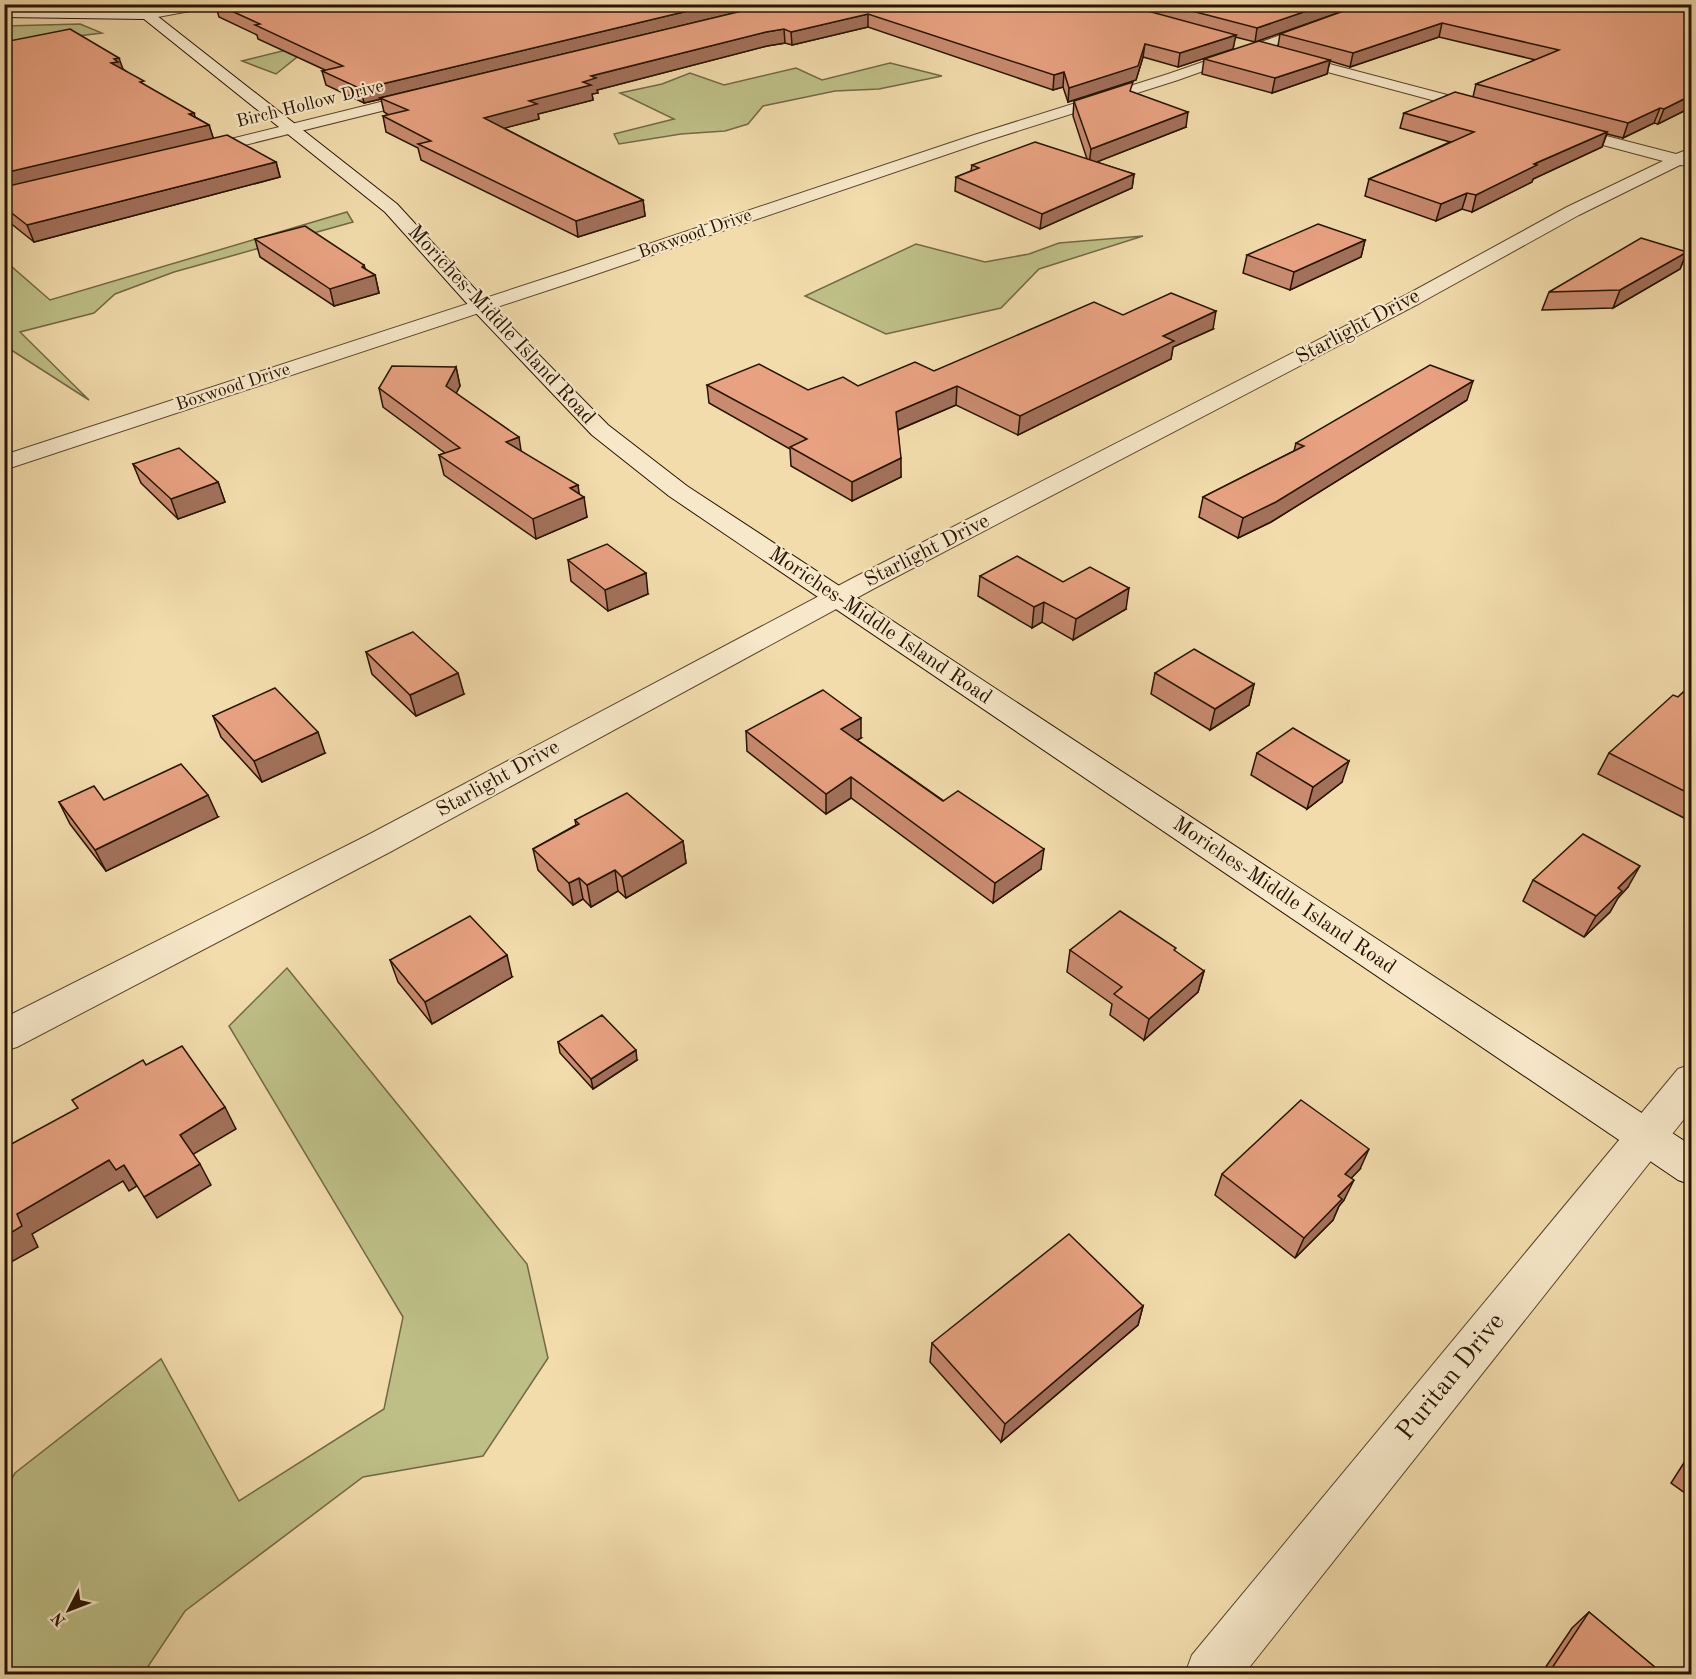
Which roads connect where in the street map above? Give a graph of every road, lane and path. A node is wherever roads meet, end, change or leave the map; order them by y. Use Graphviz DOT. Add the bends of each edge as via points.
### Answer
graph roads {
  1 [pos="91,4"];
  2 [pos="133,4"];
  3 [pos="206,4"];
  4 [pos="1385,4"];
  5 [pos="4,13"];
  6 [pos="41,13"];
  7 [pos="147,15"];
  8 [pos="1230,42"];
  9 [pos="1253,48"];
  10 [pos="444,91"];
  11 [pos="1495,111"];
  12 [pos="1541,124"];
  13 [pos="288,129"];
  14 [pos="186,154"];
  15 [pos="1687,159"];
  16 [pos="479,305"];
  17 [pos="4,463"];
  18 [pos="838,598"];
  19 [pos="4,1036"];
  20 [pos="1692,1080"];
  21 [pos="1646,1137"];
  22 [pos="1692,1168"];
  23 [pos="1211,1674"];
  1 -- 6 [label="street"];
  2 -- 7 [label="street, Moriches-Middle Island Road"];
  3 -- 7 [label="street"];
  4 -- 9 [label="street, Boxwood Drive"];
  5 -- 6 [label="street"];
  6 -- 7 [label="street"];
  7 -- 13 [label="street, Moriches-Middle Island Road"];
  8 -- 9 [label="street"];
  9 -- 11 [label="street"];
  9 -- 16 [label="street, Boxwood Drive"];
  10 -- 13 [label="street, Birch Hollow Drive"];
  12 -- 15 [label="street"];
  13 -- 14 [label="street, Birch Hollow Drive"];
  13 -- 16 [label="street, Moriches-Middle Island Road" via="391,208"];
  15 -- 18 [label="street, Starlight Drive" via="1573,212"];
  16 -- 17 [label="street, Boxwood Drive"];
  16 -- 18 [label="street, Moriches-Middle Island Road" via="564,395 638,462"];
  18 -- 19 [label="street, Starlight Drive" via="378,844"];
  18 -- 21 [label="street, Moriches-Middle Island Road"];
  20 -- 21 [label="street, Puritan Drive"];
  21 -- 22 [label="street, Moriches-Middle Island Road"];
  21 -- 23 [label="street, Puritan Drive"];
}
